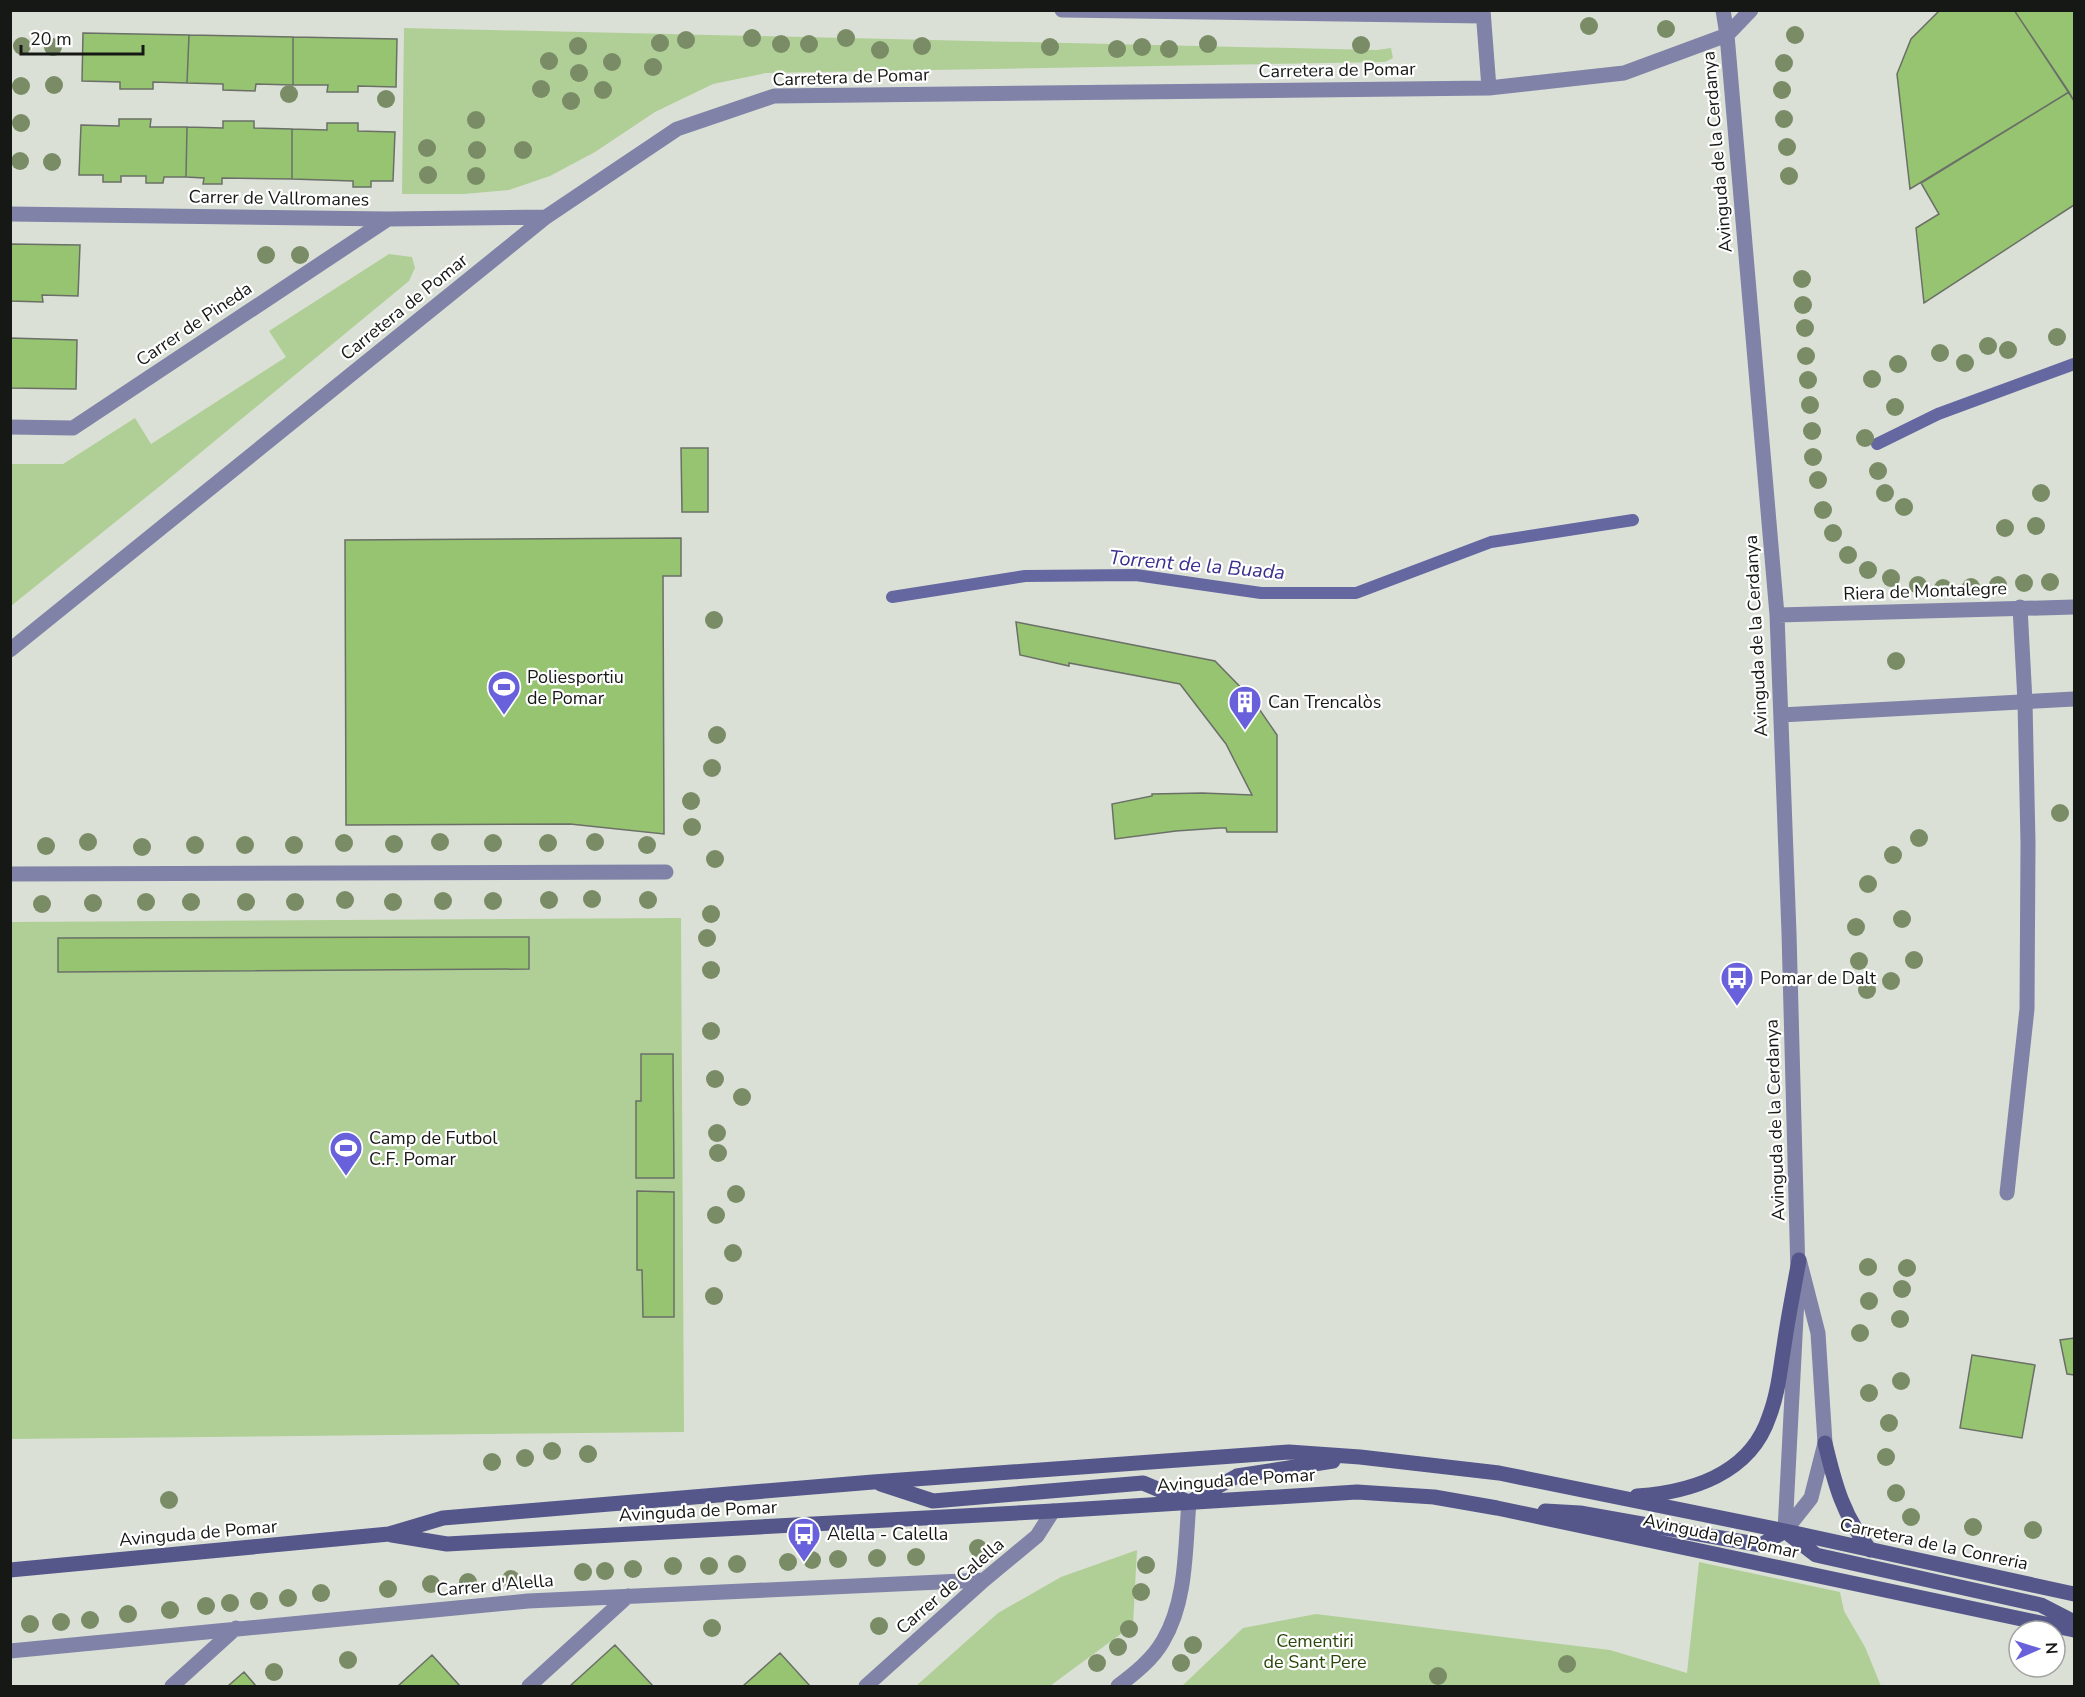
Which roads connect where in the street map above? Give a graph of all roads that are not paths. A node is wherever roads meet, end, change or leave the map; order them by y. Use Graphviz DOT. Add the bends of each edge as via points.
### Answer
graph roads {
  1 [pos="1062,10"];
  2 [pos="1723,10"];
  3 [pos="1751,10"];
  4 [pos="1483,13"];
  5 [pos="1727,35"];
  6 [pos="1489,87"];
  7 [pos="10,214"];
  8 [pos="546,217"];
  9 [pos="388,219"];
  10 [pos="10,427"];
  11 [pos="2020,607"];
  12 [pos="2074,607"];
  13 [pos="1777,615"];
  14 [pos="10,650"];
  15 [pos="2074,699"];
  16 [pos="2025,702"];
  17 [pos="1781,715"];
  18 [pos="666,872"];
  19 [pos="10,874"];
  20 [pos="2007,1193"];
  21 [pos="1799,1260"];
  22 [pos="1826,1443"];
  23 [pos="1360,1457"];
  24 [pos="873,1482"];
  25 [pos="1616,1498"];
  26 [pos="1189,1502"];
  27 [pos="1497,1508"];
  28 [pos="1053,1511"];
  29 [pos="1785,1531"];
  30 [pos="389,1534"];
  31 [pos="1870,1550"];
  32 [pos="10,1570"];
  33 [pos="984,1580"];
  34 [pos="2074,1594"];
  35 [pos="628,1596"];
  36 [pos="2074,1622"];
  37 [pos="236,1628"];
  38 [pos="2074,1630"];
  39 [pos="10,1651"];
  40 [pos="172,1686"];
  41 [pos="529,1686"];
  42 [pos="866,1686"];
  43 [pos="1118,1686"];
  1 -- 4 [label="street"];
  2 -- 5 [label="street, Avinguda de la Cerdanya"];
  3 -- 5 [label="street, Carretera de Pomar"];
  4 -- 6 [label="street"];
  5 -- 6 [label="street, Carretera de Pomar" via="1624,73"];
  5 -- 13 [label="street, Avinguda de la Cerdanya"];
  6 -- 8 [label="street, Carretera de Pomar" via="774,96 677,129"];
  7 -- 9 [label="street, Carrer de Vallromanes"];
  8 -- 9 [label="street, Carrer de Vallromanes"];
  8 -- 14 [label="street, Carretera de Pomar"];
  9 -- 10 [label="street, Carrer de Pineda" via="73,428"];
  11 -- 12 [label="street, Riera de Montalegre"];
  11 -- 13 [label="street, Riera de Montalegre"];
  11 -- 16 [label="street"];
  13 -- 17 [label="street, Avinguda de la Cerdanya"];
  15 -- 16 [label="street"];
  16 -- 17 [label="street"];
  16 -- 20 [label="street" via="2027,1009"];
  17 -- 21 [label="street, Avinguda de la Cerdanya"];
  18 -- 19 [label="street"];
  21 -- 22 [label="street, Avinguda de la Cerdanya" via="1818,1333"];
  21 -- 25 [label="street" via="1769,1419 1744,1458 1727,1472 1698,1485 1655,1495"];
  21 -- 29 [label="street, Avinguda de la Cerdanya"];
  22 -- 29 [label="street, Avinguda de la Cerdanya" via="1811,1498"];
  22 -- 31 [label="street" via="1844,1509"];
  23 -- 24 [label="street, Avinguda de Pomar" via="1289,1452"];
  23 -- 25 [label="street, Avinguda de Pomar" via="1499,1473"];
  23 -- 26 [label="street" via="1237,1476"];
  24 -- 26 [label="street" via="933,1501 1143,1483"];
  24 -- 30 [label="street, Avinguda de Pomar" via="443,1518"];
  25 -- 29 [label="street, Avinguda de Pomar"];
  26 -- 27 [label="street, Avinguda de Pomar" via="1357,1492 1434,1497"];
  26 -- 28 [label="street, Avinguda de Pomar"];
  26 -- 43 [label="street" via="1175,1618 1162,1643 1138,1671"];
  27 -- 29 [label="street" via="1580,1513 1761,1545"];
  27 -- 38 [label="street, Avinguda de Pomar"];
  28 -- 30 [label="street, Avinguda de Pomar" via="447,1544"];
  28 -- 33 [label="street, Carrer de Calella" via="1037,1536"];
  29 -- 31 [label="street, Carretera de la Conreria"];
  29 -- 36 [label="street" via="1816,1555 2041,1605"];
  30 -- 32 [label="street, Avinguda de Pomar"];
  31 -- 34 [label="street, Carretera de la Conreria"];
  33 -- 35 [label="street, Carrer d'Alella"];
  33 -- 42 [label="street, Carrer de Calella"];
  35 -- 37 [label="street, Carrer d'Alella" via="528,1601"];
  35 -- 41 [label="street"];
  37 -- 39 [label="street, Carrer d'Alella"];
  37 -- 40 [label="street"];
}
